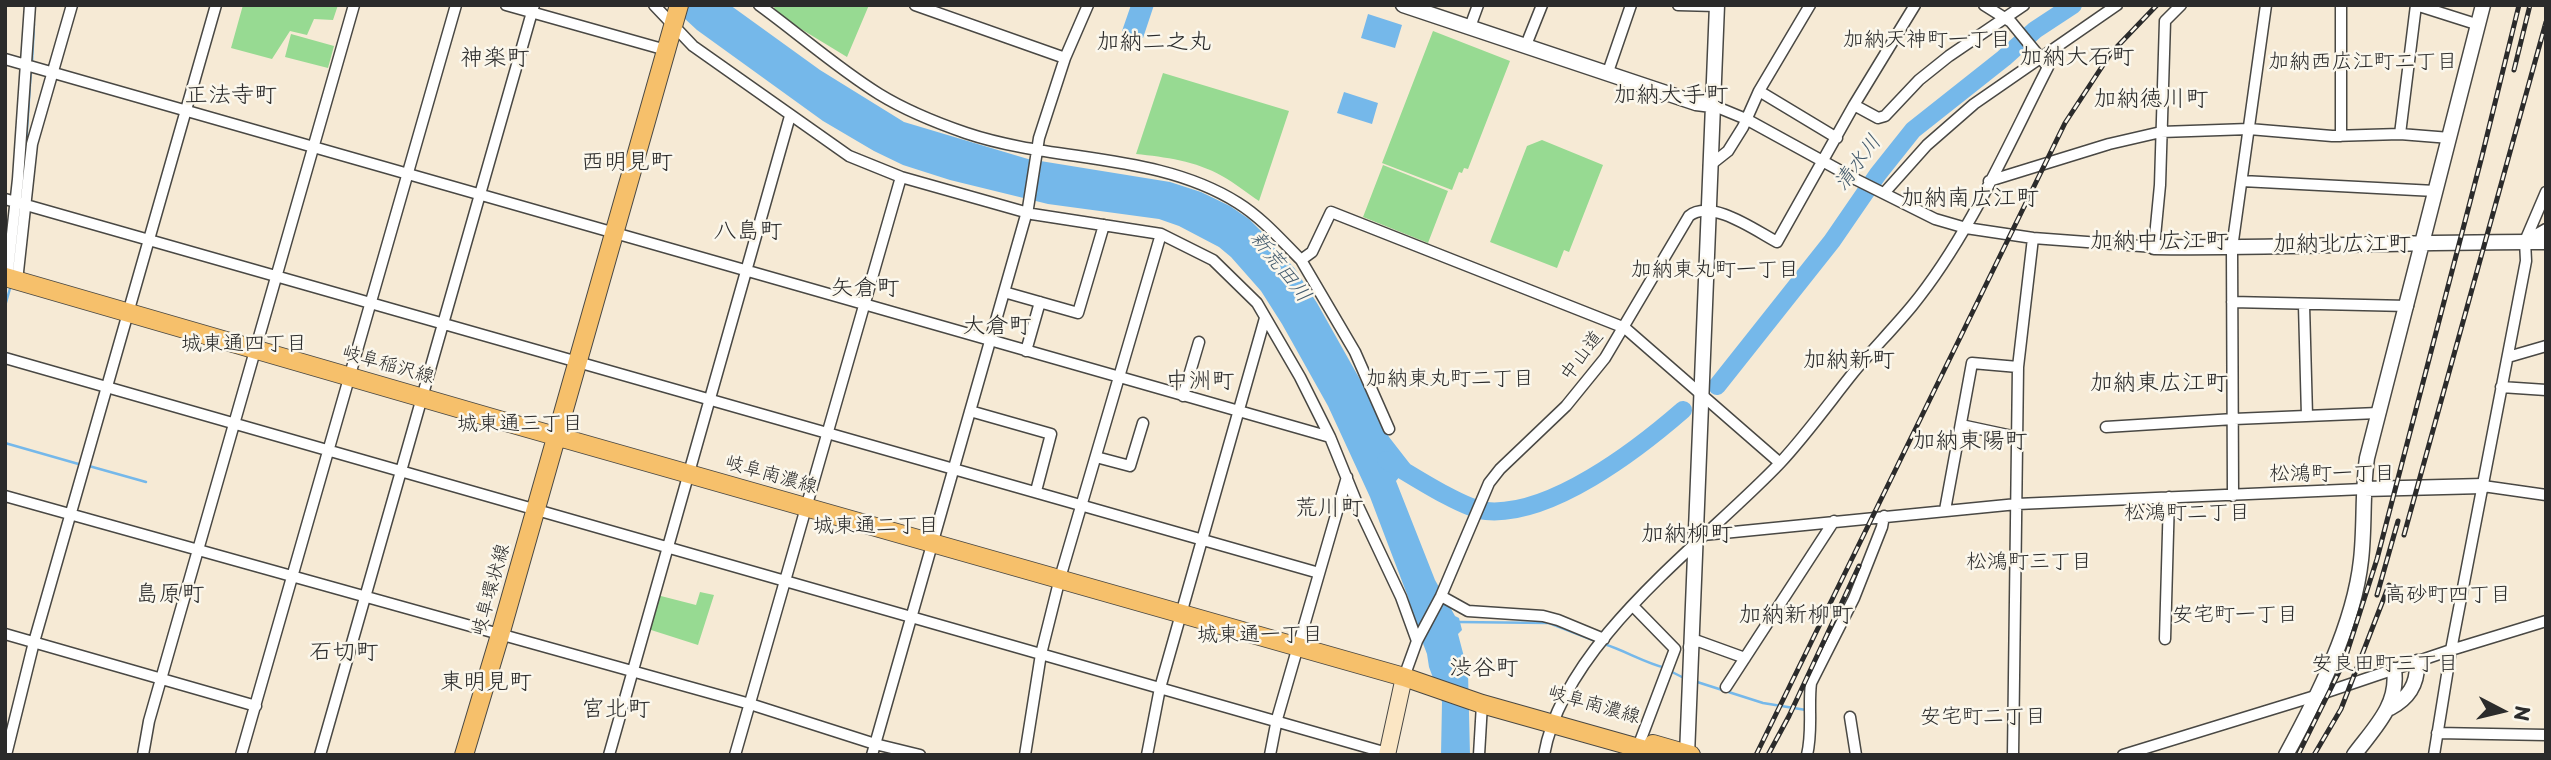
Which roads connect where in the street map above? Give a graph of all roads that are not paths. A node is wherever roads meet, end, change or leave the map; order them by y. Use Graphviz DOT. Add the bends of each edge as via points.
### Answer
graph roads {
  1 [pos="30,5"];
  2 [pos="72,5"];
  3 [pos="216,5"];
  4 [pos="354,5"];
  5 [pos="456,5"];
  6 [pos="506,5"];
  7 [pos="654,5"];
  8 [pos="679,5"];
  9 [pos="915,5"];
  10 [pos="1088,5"];
  11 [pos="1403,5"];
  12 [pos="1478,5"];
  13 [pos="1542,5"];
  14 [pos="1631,5"];
  15 [pos="1678,5"];
  16 [pos="1810,5"];
  17 [pos="1914,5"];
  18 [pos="1984,5"];
  19 [pos="2024,5"];
  20 [pos="2117,5"];
  21 [pos="2181,5"];
  22 [pos="2266,5"];
  23 [pos="2341,5"];
  24 [pos="2416,5"];
  25 [pos="2483,5"];
  26 [pos="1717,6"];
  27 [pos="764,7"];
  28 [pos="533,9"];
  29 [pos="2004,19"];
  30 [pos="2479,25"];
  31 [pos="673,26"];
  32 [pos="1471,27"];
  33 [pos="1526,45"];
  34 [pos="666,50"];
  35 [pos="1065,58"];
  36 [pos="2042,59"];
  37 [pos="5,60"];
  38 [pos="27,66"];
  39 [pos="1608,72"];
  40 [pos="52,73"];
  41 [pos="1759,92"];
  42 [pos="1712,105"];
  43 [pos="1854,105"];
  44 [pos="185,111"];
  45 [pos="790,116"];
  46 [pos="1746,119"];
  47 [pos="2249,129"];
  48 [pos="2161,132"];
  49 [pos="2400,134"];
  50 [pos="2341,136"];
  51 [pos="1836,138"];
  52 [pos="2450,138"];
  53 [pos="313,148"];
  54 [pos="1037,151"];
  55 [pos="1824,160"];
  56 [pos="1709,166"];
  57 [pos="407,174"];
  58 [pos="901,177"];
  59 [pos="1989,181"];
  60 [pos="2242,181"];
  61 [pos="1881,190"];
  62 [pos="2435,191"];
  63 [pos="2546,192"];
  64 [pos="479,195"];
  65 [pos="16,202"];
  66 [pos="1708,209"];
  67 [pos="1027,210"];
  68 [pos="1104,225"];
  69 [pos="1966,228"];
  70 [pos="2546,229"];
  71 [pos="615,234"];
  72 [pos="1161,234"];
  73 [pos="2032,238"];
  74 [pos="149,240"];
  75 [pos="2525,241"];
  76 [pos="2424,242"];
  77 [pos="2546,242"];
  78 [pos="2154,247"];
  79 [pos="2232,248"];
  80 [pos="1301,260"];
  81 [pos="746,271"];
  82 [pos="276,276"];
  83 [pos="9,281"];
  84 [pos="1004,292"];
  85 [pos="369,302"];
  86 [pos="1040,302"];
  87 [pos="2232,302"];
  88 [pos="864,305"];
  89 [pos="2304,305"];
  90 [pos="2408,306"];
  91 [pos="128,313"];
  92 [pos="1265,318"];
  93 [pos="443,323"];
  94 [pos="1625,328"];
  95 [pos="990,341"];
  96 [pos="1199,342"];
  97 [pos="2546,346"];
  98 [pos="254,348"];
  99 [pos="1026,351"];
  100 [pos="2508,356"];
  101 [pos="5,358"];
  102 [pos="578,362"];
  103 [pos="2018,366"];
  104 [pos="350,376"];
  105 [pos="1119,378"];
  106 [pos="107,387"];
  107 [pos="2501,387"];
  108 [pos="2546,390"];
  109 [pos="1700,393"];
  110 [pos="1183,396"];
  111 [pos="422,397"];
  112 [pos="710,399"];
  113 [pos="970,411"];
  114 [pos="1238,412"];
  115 [pos="2378,413"];
  116 [pos="2307,416"];
  117 [pos="2234,419"];
  118 [pos="1143,423"];
  119 [pos="234,424"];
  120 [pos="1962,425"];
  121 [pos="2106,427"];
  122 [pos="1390,429"];
  123 [pos="827,433"];
  124 [pos="557,436"];
  125 [pos="1330,437"];
  126 [pos="2018,437"];
  127 [pos="328,450"];
  128 [pos="1096,457"];
  129 [pos="1780,463"];
  130 [pos="953,469"];
  131 [pos="401,471"];
  132 [pos="689,473"];
  133 [pos="1347,477"];
  134 [pos="2483,486"];
  135 [pos="2364,489"];
  136 [pos="1036,491"];
  137 [pos="2546,495"];
  138 [pos="5,496"];
  139 [pos="2233,496"];
  140 [pos="2169,497"];
  141 [pos="1082,504"];
  142 [pos="2017,504"];
  143 [pos="806,507"];
  144 [pos="536,510"];
  145 [pos="1945,510"];
  146 [pos="70,515"];
  147 [pos="1884,516"];
  148 [pos="1834,521"];
  149 [pos="1203,539"];
  150 [pos="1699,540"];
  151 [pos="932,543"];
  152 [pos="668,547"];
  153 [pos="197,551"];
  154 [pos="1319,573"];
  155 [pos="293,577"];
  156 [pos="1060,578"];
  157 [pos="785,581"];
  158 [pos="1441,596"];
  159 [pos="365,598"];
  160 [pos="1633,606"];
  161 [pos="1181,613"];
  162 [pos="912,617"];
  163 [pos="2546,621"];
  164 [pos="5,634"];
  165 [pos="500,635"];
  166 [pos="2165,639"];
  167 [pos="1417,641"];
  168 [pos="34,642"];
  169 [pos="1601,643"];
  170 [pos="1297,646"];
  171 [pos="1683,648"];
  172 [pos="2451,650"];
  173 [pos="1041,654"];
  174 [pos="1745,658"];
  175 [pos="2417,662"];
  176 [pos="2394,670"];
  177 [pos="633,671"];
  178 [pos="1404,677"];
  179 [pos="162,678"];
  180 [pos="1726,687"];
  181 [pos="1160,688"];
  182 [pos="2315,696"];
  183 [pos="1477,699"];
  184 [pos="750,704"];
  185 [pos="256,706"];
  186 [pos="2390,708"];
  187 [pos="1850,717"];
  188 [pos="1276,719"];
  189 [pos="1553,720"];
  190 [pos="2437,733"];
  191 [pos="2546,735"];
  192 [pos="1638,748"];
  193 [pos="874,749"];
  194 [pos="1387,754"];
  195 [pos="1688,754"];
  196 [pos="6,755"];
  197 [pos="144,755"];
  198 [pos="241,755"];
  199 [pos="320,755"];
  200 [pos="464,755"];
  201 [pos="609,755"];
  202 [pos="735,755"];
  203 [pos="920,755"];
  204 [pos="1025,755"];
  205 [pos="1147,755"];
  206 [pos="1270,755"];
  207 [pos="1479,755"];
  208 [pos="1544,755"];
  209 [pos="1663,755"];
  210 [pos="1807,755"];
  211 [pos="1856,755"];
  212 [pos="2013,755"];
  213 [pos="2123,755"];
  214 [pos="2286,755"];
  215 [pos="2354,755"];
  216 [pos="2434,755"];
  1 -- 38 [label="street"];
  2 -- 40 [label="street"];
  3 -- 44 [label="street"];
  4 -- 53 [label="street"];
  5 -- 57 [label="street"];
  6 -- 28 [label="street"];
  7 -- 31 [label="street"];
  8 -- 31 [label="main road"];
  9 -- 35 [label="street"];
  10 -- 35 [label="street"];
  11 -- 32 [label="street"];
  12 -- 32 [label="street"];
  13 -- 33 [label="street"];
  14 -- 39 [label="street"];
  15 -- 26 [label="street"];
  16 -- 41 [label="street"];
  17 -- 43 [label="street"];
  18 -- 29 [label="street"];
  19 -- 29 [label="street"];
  20 -- 36 [label="street"];
  21 -- 48 [label="street" via="2165,21"];
  22 -- 47 [label="street"];
  23 -- 50 [label="street"];
  24 -- 30 [label="street"];
  24 -- 49 [label="street"];
  25 -- 30 [label="street"];
  26 -- 42 [label="street"];
  27 -- 54 [label="street" via="879,94 969,134"];
  28 -- 34 [label="street"];
  28 -- 64 [label="street"];
  29 -- 36 [label="street"];
  29 -- 43 [label="street" via="1919,80 1885,116 1878,118"];
  30 -- 52 [label="street"];
  31 -- 34 [label="main road"];
  31 -- 45 [label="street" via="693,46"];
  32 -- 33 [label="street"];
  33 -- 39 [label="street"];
  34 -- 71 [label="main road"];
  35 -- 54 [label="street"];
  36 -- 59 [label="street" via="2048,67"];
  36 -- 61 [label="street" via="1974,104"];
  37 -- 38 [label="street"];
  38 -- 40 [label="street"];
  38 -- 65 [label="street"];
  39 -- 42 [label="street"];
  40 -- 44 [label="street"];
  40 -- 65 [label="street"];
  41 -- 46 [label="street"];
  41 -- 51 [label="street"];
  42 -- 46 [label="street"];
  42 -- 56 [label="street"];
  43 -- 51 [label="street"];
  44 -- 53 [label="street"];
  44 -- 74 [label="street"];
  45 -- 58 [label="street" via="849,156"];
  45 -- 81 [label="street"];
  46 -- 55 [label="street"];
  46 -- 56 [label="street" via="1728,152"];
  47 -- 48 [label="street"];
  47 -- 50 [label="street"];
  47 -- 60 [label="street"];
  48 -- 59 [label="street"];
  48 -- 78 [label="street"];
  49 -- 50 [label="street"];
  49 -- 52 [label="street"];
  51 -- 55 [label="street"];
  52 -- 62 [label="street"];
  53 -- 57 [label="street"];
  53 -- 82 [label="street"];
  54 -- 67 [label="street"];
  54 -- 80 [label="street" via="1184,177 1237,202"];
  55 -- 61 [label="street"];
  55 -- 66 [label="street" via="1777,242"];
  56 -- 66 [label="street"];
  57 -- 64 [label="street"];
  57 -- 85 [label="street"];
  58 -- 67 [label="street"];
  58 -- 88 [label="street"];
  59 -- 69 [label="street"];
  60 -- 62 [label="street"];
  60 -- 79 [label="street"];
  61 -- 69 [label="street" via="1936,219"];
  62 -- 76 [label="street"];
  63 -- 75 [label="street"];
  64 -- 71 [label="street"];
  64 -- 93 [label="street"];
  65 -- 74 [label="street"];
  65 -- 83 [label="street"];
  66 -- 94 [label="street, 中山道" via="1689,216"];
  66 -- 109 [label="street"];
  67 -- 68 [label="street"];
  67 -- 84 [label="street"];
  68 -- 72 [label="street"];
  68 -- 86 [label="street" via="1078,313"];
  69 -- 73 [label="street"];
  69 -- 129 [label="street" via="1914,304"];
  70 -- 75 [label="street"];
  71 -- 81 [label="street"];
  71 -- 102 [label="main road"];
  72 -- 92 [label="street" via="1213,260"];
  72 -- 105 [label="street"];
  73 -- 78 [label="street"];
  73 -- 103 [label="street"];
  74 -- 82 [label="street"];
  74 -- 91 [label="street"];
  75 -- 76 [label="street"];
  75 -- 77 [label="street"];
  75 -- 100 [label="street" via="2526,261"];
  76 -- 79 [label="street"];
  76 -- 90 [label="street"];
  78 -- 79 [label="street"];
  79 -- 87 [label="street"];
  80 -- 94 [label="street" via="1312,252 1331,212"];
  80 -- 122 [label="street" via="1355,352"];
  81 -- 88 [label="street"];
  81 -- 112 [label="street"];
  82 -- 85 [label="street"];
  82 -- 98 [label="street"];
  83 -- 91 [label="main road, 岐阜稲沢線"];
  84 -- 86 [label="street"];
  84 -- 95 [label="street"];
  85 -- 93 [label="street"];
  85 -- 104 [label="street"];
  86 -- 99 [label="street"];
  87 -- 89 [label="street"];
  87 -- 117 [label="street"];
  88 -- 95 [label="street"];
  88 -- 123 [label="street"];
  89 -- 90 [label="street"];
  89 -- 116 [label="street"];
  90 -- 115 [label="street"];
  91 -- 98 [label="main road, 岐阜稲沢線"];
  91 -- 106 [label="street"];
  92 -- 114 [label="street"];
  92 -- 125 [label="street"];
  93 -- 102 [label="street"];
  93 -- 111 [label="street"];
  94 -- 109 [label="street"];
  94 -- 158 [label="street, 中山道" via="1566,406 1489,483"];
  95 -- 99 [label="street"];
  95 -- 113 [label="street"];
  96 -- 110 [label="street"];
  97 -- 100 [label="street"];
  98 -- 104 [label="main road, 岐阜稲沢線"];
  98 -- 119 [label="street"];
  99 -- 105 [label="street"];
  100 -- 107 [label="street"];
  101 -- 106 [label="street"];
  102 -- 112 [label="street"];
  102 -- 124 [label="main road"];
  103 -- 120 [label="street" via="1972,363"];
  103 -- 126 [label="street"];
  104 -- 111 [label="main road, 岐阜稲沢線"];
  104 -- 127 [label="street"];
  105 -- 110 [label="street"];
  105 -- 128 [label="street"];
  106 -- 119 [label="street"];
  106 -- 146 [label="street"];
  107 -- 108 [label="street"];
  107 -- 134 [label="street"];
  109 -- 129 [label="street"];
  109 -- 150 [label="street"];
  110 -- 114 [label="street"];
  111 -- 124 [label="main road, 岐阜稲沢線"];
  111 -- 131 [label="street"];
  112 -- 123 [label="street"];
  112 -- 132 [label="street"];
  113 -- 130 [label="street"];
  113 -- 136 [label="street" via="1051,433"];
  114 -- 125 [label="street"];
  114 -- 149 [label="street"];
  115 -- 116 [label="street"];
  115 -- 135 [label="street"];
  116 -- 117 [label="street"];
  117 -- 121 [label="street"];
  117 -- 139 [label="street"];
  118 -- 128 [label="street" via="1130,467"];
  119 -- 127 [label="street"];
  119 -- 153 [label="street"];
  120 -- 126 [label="street"];
  120 -- 145 [label="street"];
  123 -- 130 [label="street"];
  123 -- 143 [label="street"];
  124 -- 132 [label="main road, 岐阜南濃線"];
  124 -- 144 [label="main road, 岐阜環状線"];
  125 -- 133 [label="street"];
  126 -- 142 [label="street"];
  127 -- 131 [label="street"];
  127 -- 155 [label="street"];
  128 -- 141 [label="street"];
  129 -- 150 [label="street"];
  130 -- 136 [label="street"];
  130 -- 151 [label="street"];
  131 -- 144 [label="street"];
  131 -- 159 [label="street"];
  132 -- 143 [label="main road, 岐阜南濃線"];
  132 -- 152 [label="street"];
  133 -- 154 [label="street"];
  133 -- 167 [label="street"];
  134 -- 135 [label="street"];
  134 -- 137 [label="street"];
  134 -- 172 [label="street"];
  135 -- 139 [label="street"];
  135 -- 182 [label="street" via="2361,561 2350,609"];
  136 -- 141 [label="street"];
  138 -- 146 [label="street"];
  139 -- 140 [label="street"];
  140 -- 142 [label="street"];
  140 -- 166 [label="street"];
  141 -- 149 [label="street"];
  141 -- 156 [label="street"];
  142 -- 145 [label="street"];
  142 -- 212 [label="street"];
  143 -- 151 [label="main road, 岐阜南濃線"];
  143 -- 157 [label="street"];
  144 -- 152 [label="street"];
  144 -- 165 [label="main road, 岐阜環状線"];
  145 -- 147 [label="street"];
  146 -- 153 [label="street"];
  146 -- 168 [label="street"];
  147 -- 148 [label="street"];
  147 -- 210 [label="street" via="1854,598 1811,683"];
  148 -- 150 [label="street"];
  148 -- 174 [label="street"];
  149 -- 154 [label="street"];
  149 -- 161 [label="street"];
  150 -- 160 [label="street"];
  150 -- 171 [label="street"];
  151 -- 156 [label="main road, 岐阜南濃線"];
  151 -- 162 [label="street"];
  152 -- 157 [label="street"];
  152 -- 177 [label="street"];
  153 -- 155 [label="street"];
  153 -- 179 [label="street"];
  154 -- 170 [label="street"];
  155 -- 159 [label="street"];
  155 -- 185 [label="street"];
  156 -- 161 [label="main road, 岐阜南濃線"];
  156 -- 173 [label="street"];
  157 -- 162 [label="street"];
  157 -- 184 [label="street"];
  158 -- 167 [label="street, 中山道"];
  158 -- 169 [label="street" via="1468,611 1543,616"];
  159 -- 165 [label="street"];
  159 -- 199 [label="street"];
  160 -- 169 [label="street"];
  160 -- 171 [label="street"];
  161 -- 170 [label="main road, 岐阜南濃線"];
  161 -- 181 [label="street"];
  162 -- 173 [label="street"];
  162 -- 193 [label="street"];
  163 -- 172 [label="street"];
  164 -- 168 [label="street"];
  165 -- 177 [label="street"];
  165 -- 200 [label="main road, 岐阜環状線"];
  167 -- 178 [label="street, 中山道"];
  168 -- 179 [label="street"];
  168 -- 196 [label="street"];
  169 -- 189 [label="street"];
  170 -- 178 [label="main road, 岐阜南濃線"];
  170 -- 188 [label="street"];
  171 -- 174 [label="street" via="1698,641"];
  171 -- 192 [label="street" via="1668,670"];
  171 -- 195 [label="street" via="1690,680"];
  172 -- 175 [label="street"];
  172 -- 190 [label="street"];
  173 -- 181 [label="street"];
  173 -- 204 [label="street"];
  174 -- 180 [label="street"];
  175 -- 176 [label="street"];
  175 -- 186 [label="street" via="2415,684"];
  176 -- 182 [label="street"];
  176 -- 186 [label="street"];
  177 -- 184 [label="street"];
  177 -- 201 [label="street"];
  178 -- 183 [label="main road, 岐阜南濃線"];
  178 -- 194 [label="main road"];
  179 -- 185 [label="street"];
  179 -- 197 [label="street"];
  181 -- 188 [label="street"];
  181 -- 205 [label="street"];
  182 -- 213 [label="street"];
  182 -- 214 [label="street"];
  183 -- 189 [label="main road, 岐阜南濃線"];
  183 -- 207 [label="street"];
  184 -- 193 [label="street"];
  184 -- 202 [label="street"];
  185 -- 198 [label="street"];
  186 -- 215 [label="street"];
  187 -- 211 [label="street"];
  188 -- 194 [label="street"];
  188 -- 206 [label="street"];
  189 -- 192 [label="main road, 岐阜南濃線"];
  189 -- 208 [label="street"];
  190 -- 191 [label="street"];
  190 -- 216 [label="street"];
  192 -- 195 [label="main road, 岐阜南濃線"];
  192 -- 209 [label="main road, 岐阜南濃線"];
  193 -- 203 [label="street"];
}
